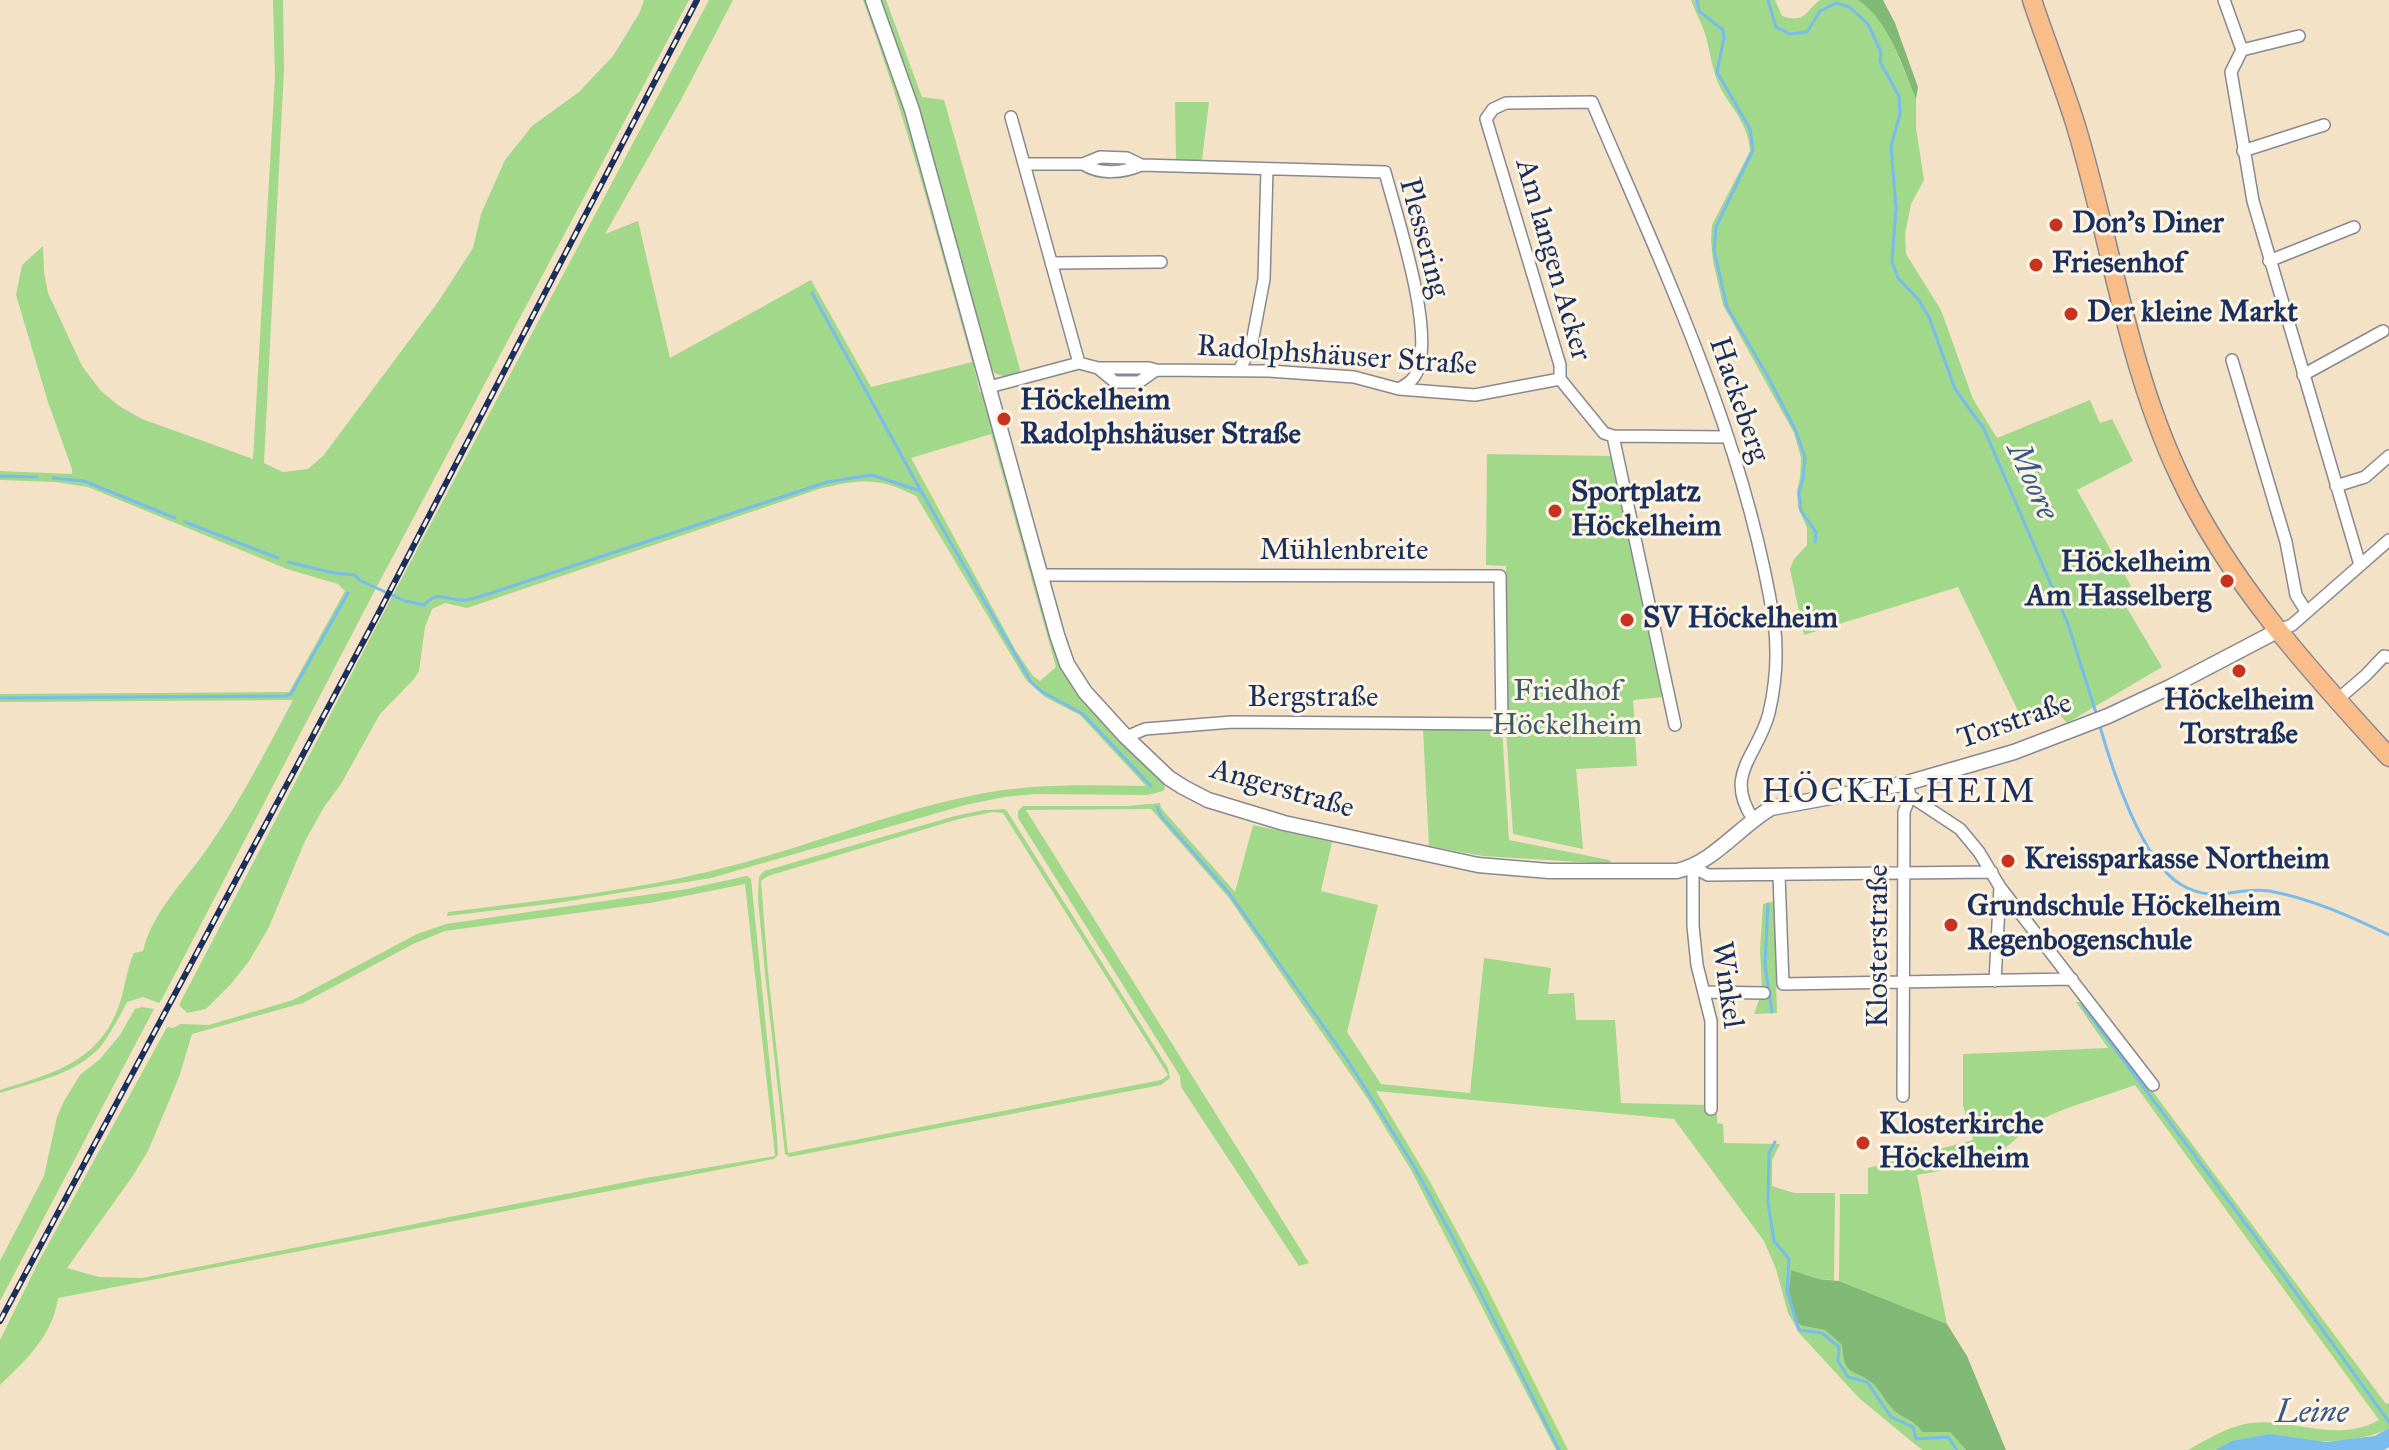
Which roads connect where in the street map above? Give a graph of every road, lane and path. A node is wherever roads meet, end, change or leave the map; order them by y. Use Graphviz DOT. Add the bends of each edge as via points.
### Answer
graph roads {
  1 [pos="873,0"];
  2 [pos="2032,0"];
  3 [pos="2224,0"];
  4 [pos="2299,36"];
  5 [pos="2242,50"];
  6 [pos="1493,109"];
  7 [pos="1011,117"];
  8 [pos="2324,125"];
  9 [pos="2243,151"];
  10 [pos="1024,164"];
  11 [pos="1267,169"];
  12 [pos="2354,227"];
  13 [pos="2269,261"];
  14 [pos="1161,262"];
  15 [pos="1051,263"];
  16 [pos="2383,331"];
  17 [pos="1251,348"];
  18 [pos="2232,360"];
  19 [pos="1079,363"];
  20 [pos="1418,369"];
  21 [pos="1239,370"];
  22 [pos="1269,371"];
  23 [pos="2303,375"];
  24 [pos="1560,379"];
  25 [pos="989,387"];
  26 [pos="1399,389"];
  27 [pos="1433,393"];
  28 [pos="1613,436"];
  29 [pos="1728,437"];
  30 [pos="2389,456"];
  31 [pos="2336,486"];
  32 [pos="2389,540"];
  33 [pos="2360,565"];
  34 [pos="1040,575"];
  35 [pos="2306,611"];
  36 [pos="2279,630"];
  37 [pos="2389,657"];
  38 [pos="2338,699"];
  39 [pos="1502,724"];
  40 [pos="1675,725"];
  41 [pos="1126,737"];
  42 [pos="2389,757"];
  43 [pos="1908,789"];
  44 [pos="1753,819"];
  45 [pos="1693,867"];
  46 [pos="1992,872"];
  47 [pos="1904,874"];
  48 [pos="1779,875"];
  49 [pos="2000,887"];
  50 [pos="2072,979"];
  51 [pos="1995,981"];
  52 [pos="1904,982"];
  53 [pos="1704,992"];
  54 [pos="1764,993"];
  55 [pos="2153,1085"];
  56 [pos="1903,1096"];
  57 [pos="1711,1109"];
  1 -- 25 [label="street, Angerstraße" via="912,110"];
  2 -- 36 [label="main road" via="2076,127 2133,348 2162,437 2209,530"];
  3 -- 5 [label="street"];
  4 -- 5 [label="street"];
  5 -- 9 [label="street" via="2231,72"];
  6 -- 24 [label="street, Am langen Acker" via="1486,119"];
  6 -- 29 [label="street, Hackeberg" via="1506,103 1592,102"];
  7 -- 10 [label="street"];
  8 -- 9 [label="street"];
  9 -- 13 [label="street"];
  10 -- 11 [label="street" via="1083,164 1100,157 1127,158 1141,165"];
  10 -- 15 [label="street"];
  11 -- 17 [label="street" via="1264,279"];
  11 -- 20 [label="street, Plessering" via="1385,172 1422,330"];
  12 -- 13 [label="street"];
  13 -- 23 [label="street"];
  14 -- 15 [label="street"];
  15 -- 19 [label="street"];
  16 -- 23 [label="street"];
  17 -- 21 [label="street"];
  17 -- 22 [label="street"];
  18 -- 35 [label="street" via="2286,542 2296,595"];
  19 -- 21 [label="street, Radolphshäuser Straße" via="1098,368 1115,382 1139,382 1156,370"];
  19 -- 25 [label="street, Radolphshäuser Straße"];
  20 -- 26 [label="street"];
  20 -- 27 [label="street"];
  21 -- 22 [label="street, Radolphshäuser Straße"];
  22 -- 26 [label="street, Radolphshäuser Straße" via="1354,377"];
  23 -- 31 [label="street"];
  24 -- 27 [label="street, Radolphshäuser Straße" via="1475,395"];
  24 -- 28 [label="street, Am langen Acker" via="1604,433"];
  25 -- 34 [label="street, Angerstraße"];
  26 -- 27 [label="street, Radolphshäuser Straße"];
  28 -- 29 [label="street"];
  28 -- 40 [label="street"];
  29 -- 44 [label="street, Hackeberg" via="1762,563 1776,648 1768,714 1742,770 1741,798"];
  30 -- 31 [label="street" via="2365,477"];
  31 -- 33 [label="street"];
  32 -- 33 [label="street"];
  33 -- 35 [label="street"];
  34 -- 39 [label="street, Mühlenbreite" via="1500,576"];
  34 -- 41 [label="street, Angerstraße" via="1067,664"];
  35 -- 36 [label="street"];
  36 -- 38 [label="main road"];
  36 -- 43 [label="street, Torstraße" via="2092,723"];
  37 -- 38 [label="street"];
  38 -- 42 [label="main road"];
  39 -- 41 [label="street, Bergstraße" via="1232,722 1145,729"];
  41 -- 45 [label="street, Angerstraße" via="1183,787 1284,823 1478,865 1631,872"];
  43 -- 44 [label="street, Torstraße" via="1791,803"];
  43 -- 46 [label="street" via="1960,829"];
  43 -- 47 [label="street, Klosterstraße"];
  44 -- 45 [label="street"];
  45 -- 48 [label="street" via="1708,875"];
  45 -- 53 [label="street, Winkel" via="1693,926"];
  46 -- 47 [label="street"];
  46 -- 49 [label="street"];
  47 -- 48 [label="street"];
  47 -- 52 [label="street, Klosterstraße"];
  48 -- 52 [label="street" via="1783,984"];
  49 -- 50 [label="street"];
  49 -- 51 [label="street"];
  50 -- 51 [label="street"];
  50 -- 55 [label="street"];
  51 -- 52 [label="street"];
  52 -- 56 [label="street, Klosterstraße"];
  53 -- 54 [label="street"];
  53 -- 57 [label="street, Winkel" via="1711,1021"];
}
